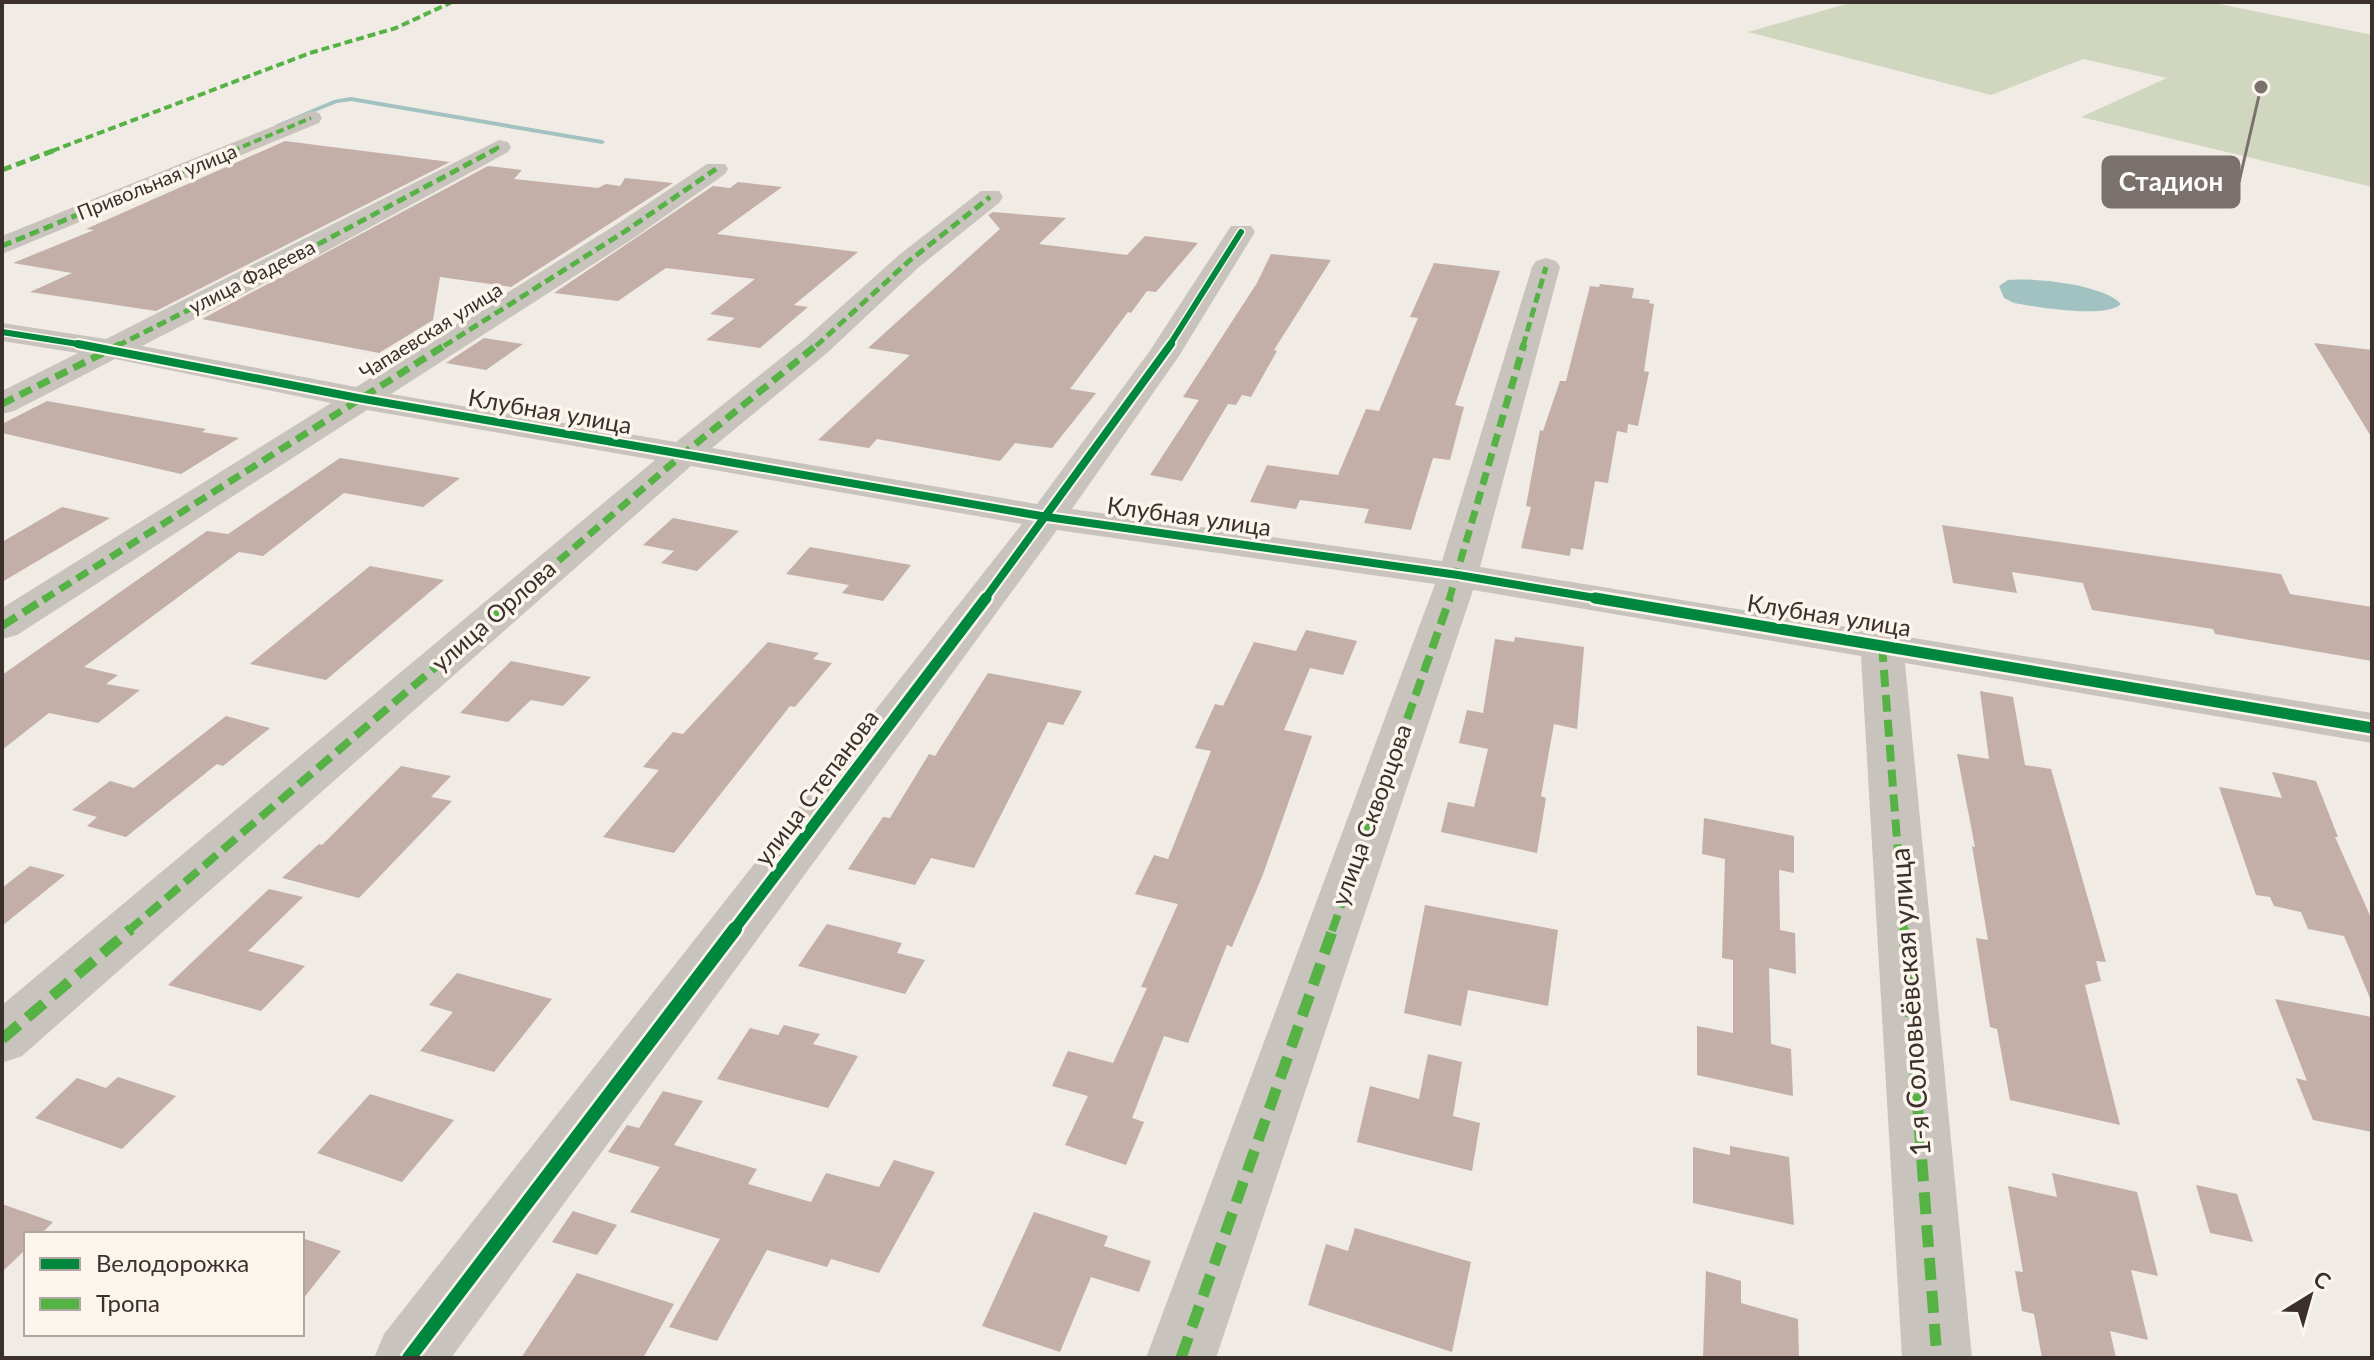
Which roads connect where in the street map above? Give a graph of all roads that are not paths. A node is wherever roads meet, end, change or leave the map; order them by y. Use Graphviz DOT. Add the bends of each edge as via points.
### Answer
graph roads {
  1 [pos="311,118"];
  2 [pos="499,147"];
  3 [pos="716,169"];
  4 [pos="990,197"];
  5 [pos="1241,232"];
  6 [pos="2,246"];
  7 [pos="1546,267"];
  8 [pos="2,332"];
  9 [pos="110,349"];
  10 [pos="358,398"];
  11 [pos="2,404"];
  12 [pos="682,455"];
  13 [pos="1047,517"];
  14 [pos="1458,575"];
  15 [pos="2,626"];
  16 [pos="1882,645"];
  17 [pos="2372,728"];
  18 [pos="2,1039"];
  19 [pos="409,1358"];
  20 [pos="1181,1358"];
  21 [pos="1937,1358"];
  1 -- 6 [label="street, Привольная улица"];
  2 -- 9 [label="street, улица Фадеева"];
  3 -- 10 [label="street, Чапаевская улица"];
  4 -- 12 [label="street, улица Орлова"];
  5 -- 13 [label="street, улица Степанова" via="1163,356"];
  7 -- 14 [label="street, улица Скворцова"];
  8 -- 9 [label="street, Клубная улица"];
  9 -- 10 [label="street, Клубная улица"];
  9 -- 11 [label="street, улица Фадеева"];
  10 -- 12 [label="street, Клубная улица"];
  10 -- 15 [label="street, Чапаевская улица"];
  12 -- 13 [label="street, Клубная улица"];
  12 -- 18 [label="street, улица Орлова"];
  13 -- 14 [label="street, Клубная улица"];
  13 -- 19 [label="street, улица Степанова"];
  14 -- 16 [label="street, Клубная улица"];
  14 -- 20 [label="street, улица Скворцова"];
  16 -- 17 [label="street, Клубная улица"];
  16 -- 21 [label="street, 1-я Соловьёвская улица"];
}
